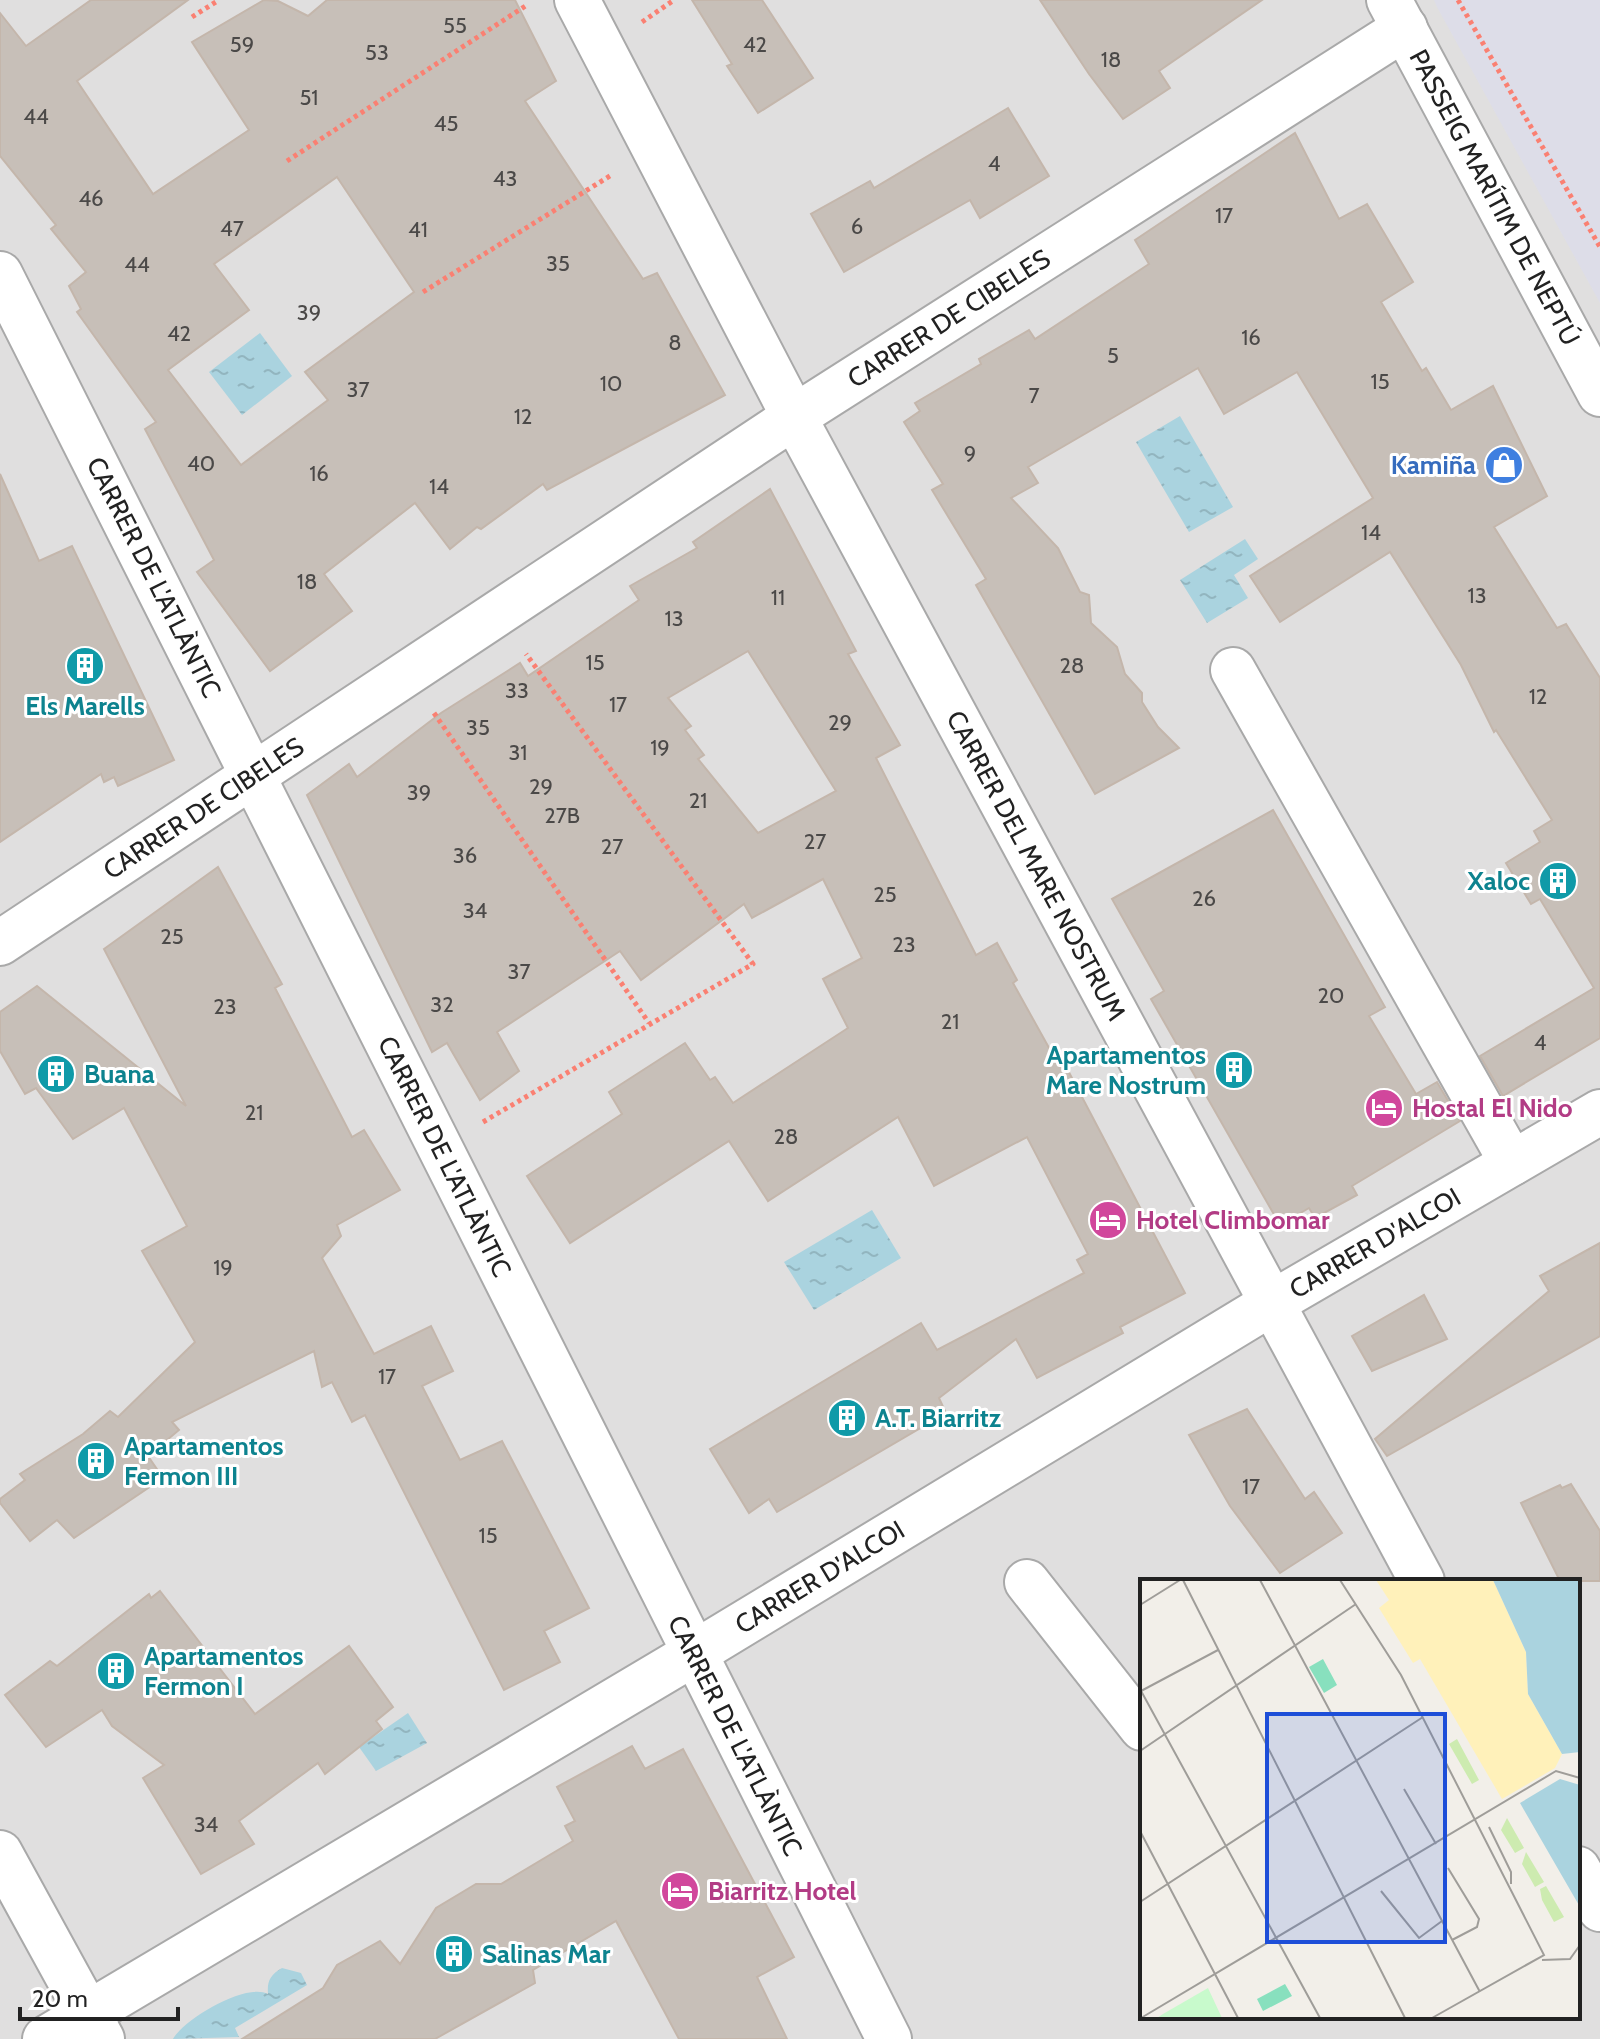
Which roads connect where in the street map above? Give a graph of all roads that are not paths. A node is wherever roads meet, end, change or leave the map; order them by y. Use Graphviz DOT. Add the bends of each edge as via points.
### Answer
graph roads {
  1 [pos="577,0"];
  2 [pos="1397,14"];
  3 [pos="0,274"];
  4 [pos="1600,394"];
  5 [pos="794,417"];
  6 [pos="1233,670"];
  7 [pos="255,773"];
  8 [pos="0,943"];
  9 [pos="1600,1112"];
  10 [pos="1512,1163"];
  11 [pos="1272,1303"];
  12 [pos="1421,1579"];
  13 [pos="1027,1582"];
  14 [pos="693,1654"];
  15 [pos="1140,1725"];
  16 [pos="0,1853"];
  17 [pos="1580,1873"];
  18 [pos="1600,1909"];
  19 [pos="95,2026"];
  20 [pos="45,2039"];
  21 [pos="889,2039"];
  1 -- 5 [label="street, CARRER DEL MARE NOSTRUM"];
  2 -- 4 [label="street, PASSEIG MARÍTIM DE NEPTÚ"];
  2 -- 5 [label="street, CARRER DE CIBELES"];
  3 -- 7 [label="street, CARRER DE L'ATLÀNTIC"];
  5 -- 7 [label="street, CARRER DE CIBELES"];
  5 -- 11 [label="street, CARRER DEL MARE NOSTRUM"];
  6 -- 10 [label="street"];
  7 -- 8 [label="street, CARRER DE CIBELES"];
  7 -- 14 [label="street, CARRER DE L'ATLÀNTIC"];
  9 -- 10 [label="street, CARRER D'ALCOI"];
  10 -- 11 [label="street, CARRER D'ALCOI"];
  11 -- 12 [label="street, CARRER DEL MARE NOSTRUM"];
  11 -- 14 [label="street, CARRER D'ALCOI"];
  13 -- 15 [label="street"];
  14 -- 19 [label="street, CARRER D'ALCOI"];
  14 -- 21 [label="street, CARRER DE L'ATLÀNTIC"];
  16 -- 19 [label="street"];
  17 -- 18 [label="street"];
  19 -- 20 [label="street, CARRER D'ALCOI"];
}
